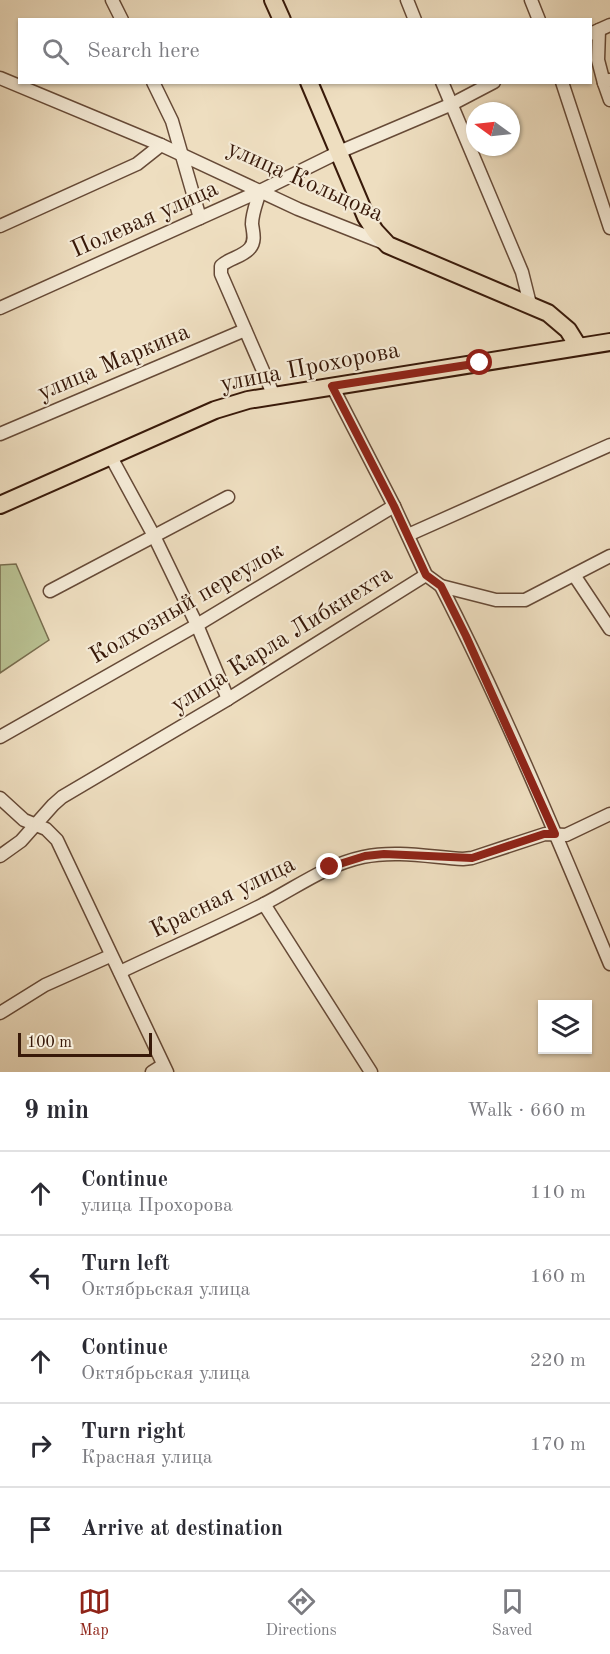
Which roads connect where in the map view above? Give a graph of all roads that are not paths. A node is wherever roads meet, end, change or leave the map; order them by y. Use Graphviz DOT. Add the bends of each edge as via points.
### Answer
graph roads {
  1 [pos="112,0"];
  2 [pos="273,0"];
  3 [pos="407,0"];
  4 [pos="531,0"];
  5 [pos="121,18"];
  6 [pos="281,18"];
  7 [pos="414,18"];
  8 [pos="538,18"];
  9 [pos="600,30"];
  10 [pos="0,78"];
  11 [pos="607,81"];
  12 [pos="154,84"];
  13 [pos="310,84"];
  14 [pos="443,84"];
  15 [pos="490,84"];
  16 [pos="563,84"];
  17 [pos="610,100"];
  18 [pos="452,104"];
  19 [pos="161,145"];
  20 [pos="339,152"];
  21 [pos="183,155"];
  22 [pos="260,191"];
  23 [pos="200,218"];
  24 [pos="0,226"];
  25 [pos="610,228"];
  26 [pos="388,245"];
  27 [pos="530,304"];
  28 [pos="0,308"];
  29 [pos="245,330"];
  30 [pos="610,342"];
  31 [pos="578,346"];
  32 [pos="332,386"];
  33 [pos="274,396"];
  34 [pos="0,434"];
  35 [pos="610,444"];
  36 [pos="111,457"];
  37 [pos="228,497"];
  38 [pos="0,505"];
  39 [pos="394,506"];
  40 [pos="408,535"];
  41 [pos="154,536"];
  42 [pos="610,556"];
  43 [pos="426,575"];
  44 [pos="574,575"];
  45 [pos="441,586"];
  46 [pos="50,591"];
  47 [pos="197,625"];
  48 [pos="610,629"];
  49 [pos="228,699"];
  50 [pos="0,737"];
  51 [pos="0,798"];
  52 [pos="610,814"];
  53 [pos="36,825"];
  54 [pos="555,834"];
  55 [pos="0,856"];
  56 [pos="264,904"];
  57 [pos="110,956"];
  58 [pos="610,964"];
  59 [pos="120,972"];
  60 [pos="0,1013"];
  61 [pos="165,1068"];
  62 [pos="152,1072"];
  63 [pos="371,1072"];
  1 -- 5 [label="street"];
  2 -- 6 [label="main road"];
  3 -- 7 [label="street"];
  4 -- 8 [label="street"];
  9 -- 11 [label="street" via="598,60"];
  10 -- 19 [label="street, улица Кольцова"];
  11 -- 17 [label="street"];
  12 -- 21 [label="street"];
  13 -- 20 [label="main road"];
  14 -- 18 [label="street"];
  15 -- 18 [label="street, Полевая улица"];
  16 -- 25 [label="street"];
  18 -- 20 [label="street, Полевая улица"];
  18 -- 27 [label="street" via="522,272"];
  19 -- 21 [label="street, улица Кольцова"];
  19 -- 24 [label="street" via="137,164"];
  20 -- 22 [label="street, Полевая улица"];
  20 -- 26 [label="main road" via="366,217"];
  21 -- 22 [label="street, улица Кольцова"];
  21 -- 23 [label="street"];
  22 -- 23 [label="street, Полевая улица"];
  22 -- 26 [label="street, улица Кольцова"];
  22 -- 29 [label="street" via="252,216 252,245 221,266"];
  23 -- 28 [label="street, Полевая улица"];
  26 -- 27 [label="main road, улица Кольцова"];
  27 -- 31 [label="main road, улица Кольцова" via="560,321"];
  29 -- 33 [label="street"];
  29 -- 34 [label="street, улица Маркина"];
  30 -- 31 [label="main road, улица Прохорова"];
  31 -- 32 [label="main road, улица Прохорова"];
  32 -- 33 [label="main road, улица Прохорова"];
  32 -- 39 [label="street"];
  33 -- 36 [label="main road, улица Прохорова" via="215,410"];
  35 -- 40 [label="street, улица Карла Либкнехта"];
  36 -- 38 [label="main road, улица Прохорова"];
  36 -- 41 [label="street"];
  37 -- 41 [label="street"];
  39 -- 40 [label="street"];
  39 -- 47 [label="street, Колхозный переулок"];
  40 -- 43 [label="street"];
  41 -- 46 [label="street"];
  41 -- 47 [label="street"];
  42 -- 44 [label="street, улица Карла Либкнехта"];
  43 -- 45 [label="street, улица Карла Либкнехта"];
  43 -- 49 [label="street, улица Карла Либкнехта"];
  44 -- 45 [label="street, улица Карла Либкнехта" via="534,596 515,601"];
  44 -- 48 [label="street"];
  45 -- 54 [label="street"];
  47 -- 49 [label="street"];
  47 -- 50 [label="street, Колхозный переулок"];
  49 -- 53 [label="street, улица Карла Либкнехта" via="62,797"];
  51 -- 53 [label="street" via="24,820"];
  52 -- 54 [label="street, Красная улица" via="566,835"];
  53 -- 55 [label="street, улица Карла Либкнехта"];
  53 -- 57 [label="street" via="51,832 57,840"];
  54 -- 56 [label="street, Красная улица" via="544,834 472,858 365,856 330,867"];
  54 -- 58 [label="street"];
  56 -- 59 [label="street, Красная улица"];
  56 -- 63 [label="street"];
  57 -- 59 [label="street"];
  57 -- 60 [label="street" via="45,985"];
  59 -- 61 [label="street"];
  61 -- 62 [label="street"];
}
